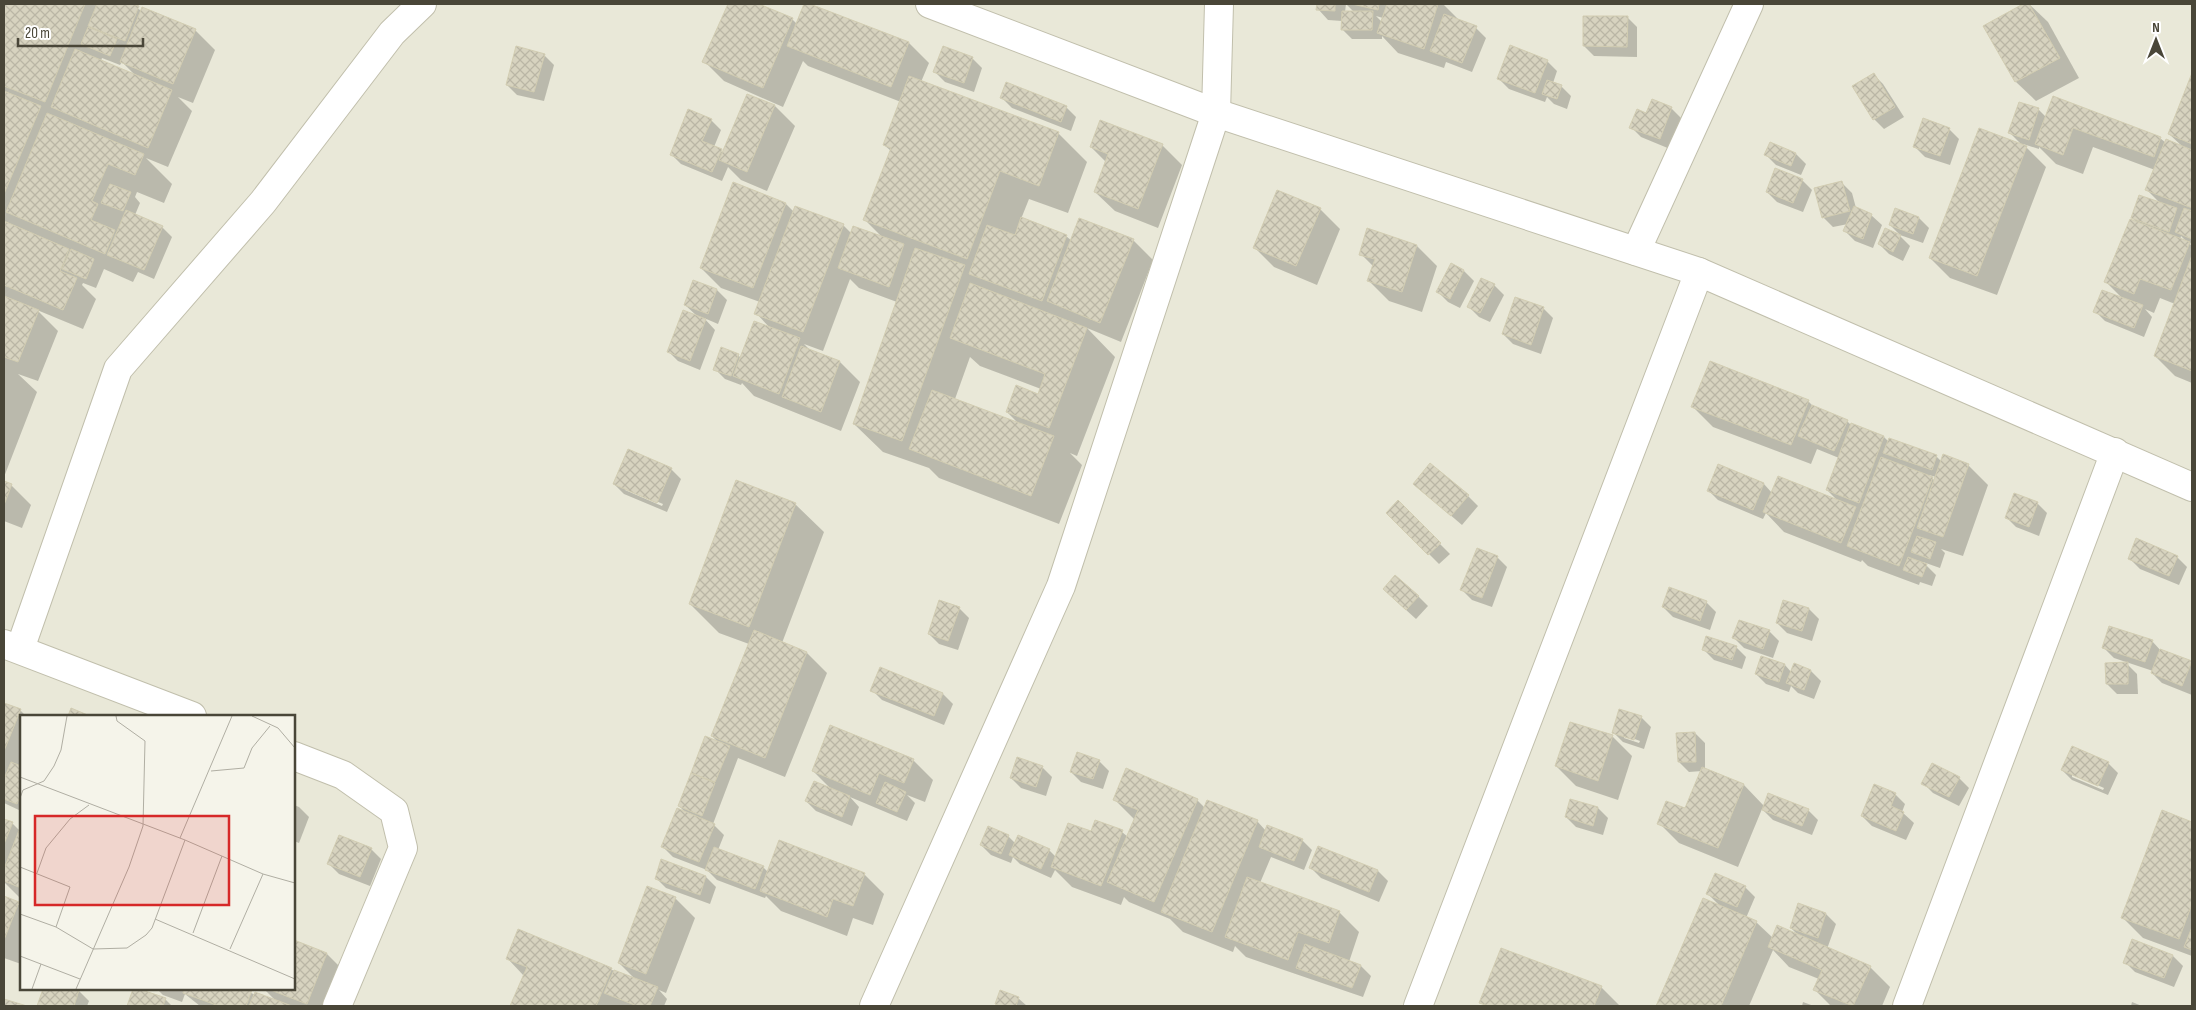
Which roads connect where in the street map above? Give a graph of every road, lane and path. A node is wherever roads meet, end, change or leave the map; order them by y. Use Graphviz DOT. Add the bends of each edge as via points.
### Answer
graph roads {
  1 [pos="422,4"];
  2 [pos="930,4"];
  3 [pos="1219,4"];
  4 [pos="1750,4"];
  5 [pos="1216,113"];
  6 [pos="1636,251"];
  7 [pos="1699,272"];
  8 [pos="2115,452"];
  9 [pos="2192,487"];
  10 [pos="12,646"];
  11 [pos="189,715"];
  12 [pos="295,756"];
  13 [pos="337,1006"];
  14 [pos="874,1006"];
  15 [pos="1418,1006"];
  16 [pos="1907,1006"];
  1 -- 10 [label="street" via="392,33 262,202 118,369"];
  2 -- 5 [label="street"];
  3 -- 5 [label="street"];
  4 -- 6 [label="street"];
  5 -- 6 [label="street"];
  5 -- 14 [label="street" via="1061,586"];
  6 -- 7 [label="street"];
  7 -- 8 [label="street"];
  7 -- 15 [label="street"];
  8 -- 9 [label="street"];
  8 -- 16 [label="street"];
  10 -- 11 [label="street"];
  12 -- 13 [label="street" via="343,775 394,811 403,848"];
}
